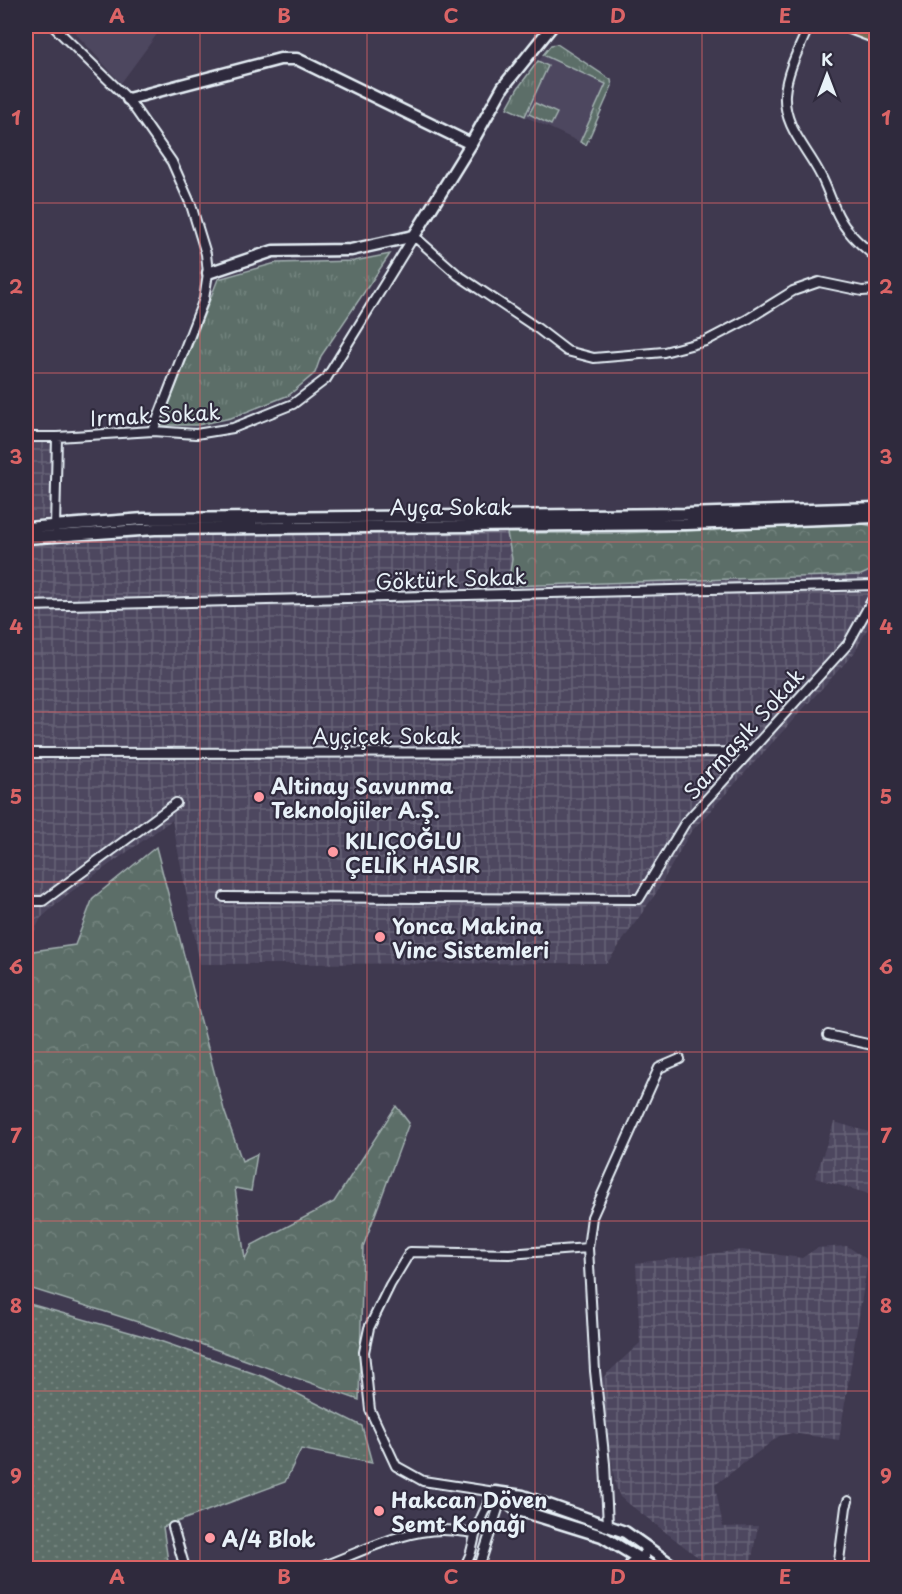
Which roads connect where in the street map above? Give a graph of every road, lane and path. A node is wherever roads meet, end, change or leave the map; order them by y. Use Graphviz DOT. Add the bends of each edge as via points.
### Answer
graph roads {
  1 [pos="53,26"];
  2 [pos="552,26"];
  3 [pos="809,26"];
  4 [pos="847,26"];
  5 [pos="876,37"];
  6 [pos="128,99"];
  7 [pos="471,144"];
  8 [pos="414,236"];
  9 [pos="876,258"];
  10 [pos="208,273"];
  11 [pos="876,290"];
  12 [pos="153,431"];
  13 [pos="26,436"];
  14 [pos="57,437"];
  15 [pos="876,508"];
  16 [pos="876,517"];
  17 [pos="457,521"];
  18 [pos="26,528"];
  19 [pos="55,531"];
  20 [pos="26,538"];
  21 [pos="876,585"];
  22 [pos="876,593"];
  23 [pos="26,606"];
  24 [pos="26,753"];
  25 [pos="749,753"];
  26 [pos="176,803"];
  27 [pos="225,897"];
  28 [pos="26,901"];
  29 [pos="828,1035"];
  30 [pos="876,1046"];
  31 [pos="680,1059"];
  32 [pos="588,1248"];
  33 [pos="495,1492"];
  34 [pos="848,1501"];
  35 [pos="608,1525"];
  36 [pos="173,1527"];
  37 [pos="476,1533"];
  38 [pos="649,1547"];
  39 [pos="640,1564"];
  40 [pos="185,1569"];
  41 [pos="318,1569"];
  42 [pos="463,1569"];
  43 [pos="476,1569"];
  44 [pos="630,1569"];
  45 [pos="653,1569"];
  46 [pos="676,1569"];
  47 [pos="838,1569"];
  1 -- 6 [label="street"];
  2 -- 7 [label="street" via="503,87"];
  3 -- 9 [label="street" via="789,73 787,116 821,175 833,207 849,232"];
  4 -- 5 [label="main road"];
  6 -- 7 [label="street" via="280,59 297,59"];
  6 -- 10 [label="street" via="172,162 191,205"];
  7 -- 8 [label="street"];
  8 -- 10 [label="street" via="351,250 273,250"];
  8 -- 11 [label="street" via="458,275 567,351 594,358 664,352 706,341 793,291 819,282"];
  8 -- 12 [label="street, Irmak Sokak" via="326,379 293,404 233,428 196,434"];
  10 -- 12 [label="street" via="204,299"];
  12 -- 14 [label="street, Irmak Sokak"];
  13 -- 14 [label="street, Irmak Sokak"];
  14 -- 19 [label="street"];
  15 -- 17 [label="street, Ayça Sokak"];
  16 -- 17 [label="street, Ayça Sokak" via="687,524"];
  17 -- 19 [label="street, Ayça Sokak"];
  17 -- 19 [label="street, Ayça Sokak" via="144,519"];
  18 -- 19 [label="street"];
  19 -- 20 [label="street, Ayça Sokak"];
  21 -- 23 [label="street, Göktürk Sokak"];
  22 -- 25 [label="street, Sarmaşık Sokak" via="848,644"];
  24 -- 25 [label="street, Ayçiçek Sokak"];
  25 -- 27 [label="street, Sarmaşık Sokak" via="685,823 639,899"];
  26 -- 28 [label="street" via="43,901"];
  29 -- 30 [label="street"];
  31 -- 32 [label="street" via="659,1068 592,1217"];
  32 -- 33 [label="street" via="509,1254 411,1252 369,1328 364,1352 370,1410 396,1466 423,1481"];
  32 -- 35 [label="street"];
  33 -- 35 [label="street" via="523,1496"];
  33 -- 37 [label="street"];
  33 -- 39 [label="street" via="515,1509 602,1536"];
  33 -- 43 [label="street" via="498,1509"];
  34 -- 47 [label="street"];
  35 -- 38 [label="street"];
  36 -- 40 [label="street"];
  37 -- 41 [label="street" via="424,1532 394,1539"];
  37 -- 42 [label="street"];
  38 -- 39 [label="street"];
  38 -- 46 [label="street"];
  39 -- 44 [label="street" via="632,1563"];
  39 -- 45 [label="street"];
}
